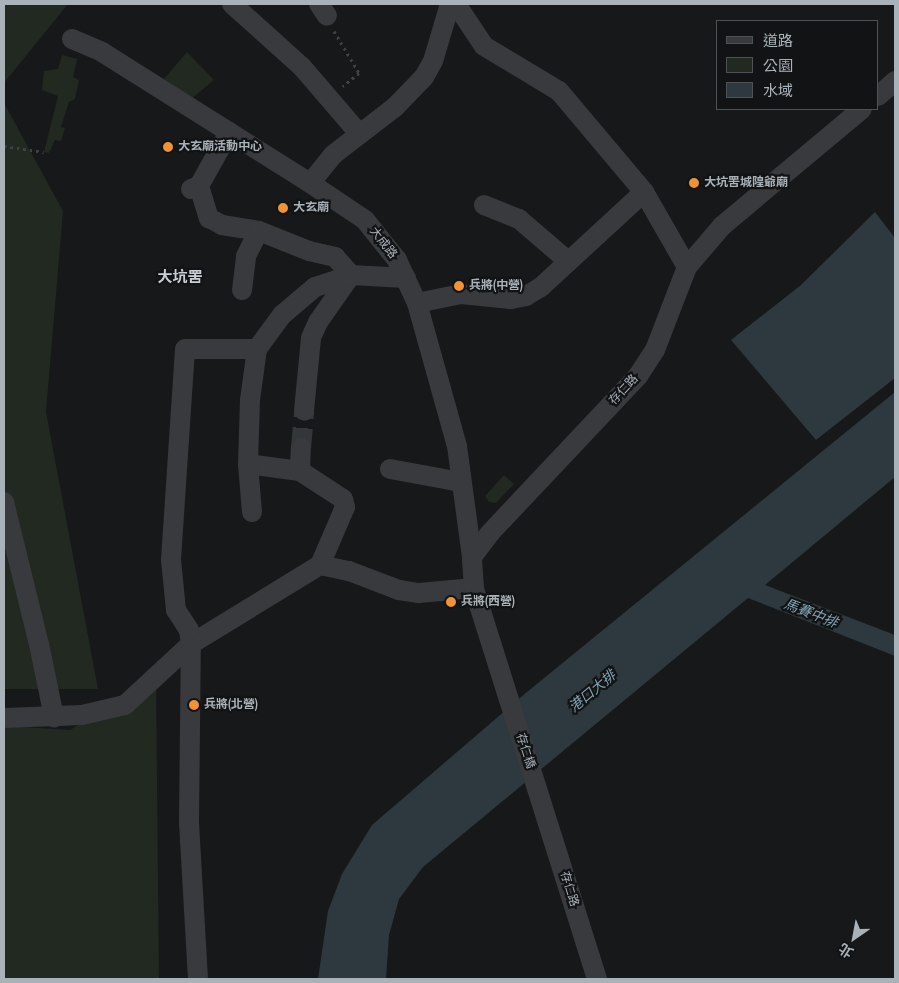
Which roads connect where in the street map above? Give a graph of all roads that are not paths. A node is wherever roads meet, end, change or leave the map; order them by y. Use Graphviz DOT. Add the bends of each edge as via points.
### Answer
graph roads {
  1 [pos="232,4"];
  2 [pos="450,4"];
  3 [pos="456,4"];
  4 [pos="72,39"];
  5 [pos="895,81"];
  6 [pos="879,95"];
  7 [pos="861,110"];
  8 [pos="230,132"];
  9 [pos="358,132"];
  10 [pos="310,184"];
  11 [pos="644,192"];
  12 [pos="484,204"];
  13 [pos="259,230"];
  14 [pos="568,261"];
  15 [pos="687,268"];
  16 [pos="351,275"];
  17 [pos="406,278"];
  18 [pos="242,290"];
  19 [pos="417,303"];
  20 [pos="258,349"];
  21 [pos="304,411"];
  22 [pos="301,448"];
  23 [pos="248,464"];
  24 [pos="390,469"];
  25 [pos="300,471"];
  26 [pos="460,482"];
  27 [pos="4,502"];
  28 [pos="252,512"];
  29 [pos="472,557"];
  30 [pos="320,566"];
  31 [pos="474,588"];
  32 [pos="191,644"];
  33 [pos="54,717"];
  34 [pos="4,718"];
  35 [pos="542,800"];
  36 [pos="198,979"];
  37 [pos="596,979"];
  1 -- 9 [label="street" via="302,66"];
  2 -- 9 [label="street" via="433,61 424,77 395,107"];
  3 -- 11 [label="street" via="484,46 559,91"];
  4 -- 8 [label="street, 大成路" via="102,52"];
  5 -- 6 [label="street"];
  7 -- 15 [label="street, 存仁路" via="722,226"];
  8 -- 10 [label="street, 大成路"];
  8 -- 13 [label="street" via="195,188 209,218 222,225"];
  9 -- 10 [label="street" via="334,154"];
  10 -- 17 [label="street, 大成路" via="365,220 388,248"];
  11 -- 14 [label="street"];
  11 -- 15 [label="street"];
  12 -- 14 [label="street" via="519,219"];
  13 -- 16 [label="street" via="309,251 335,257"];
  13 -- 18 [label="street" via="246,256"];
  14 -- 19 [label="street" via="541,287 526,296 511,299 461,294"];
  15 -- 29 [label="street, 存仁路" via="659,341 638,376 490,533"];
  16 -- 17 [label="street"];
  16 -- 20 [label="street" via="315,287 282,315"];
  16 -- 21 [label="street" via="322,316 311,338"];
  17 -- 19 [label="street, 大成路"];
  19 -- 26 [label="street, 大成路" via="457,446"];
  20 -- 23 [label="street" via="250,400"];
  20 -- 32 [label="street" via="185,349 171,560 176,610 189,630"];
  22 -- 25 [label="street"];
  23 -- 25 [label="street"];
  23 -- 28 [label="street"];
  24 -- 26 [label="street"];
  25 -- 30 [label="street" via="344,499 345,507"];
  26 -- 29 [label="street, 大成路"];
  27 -- 33 [label="street" via="40,644"];
  29 -- 31 [label="street"];
  30 -- 31 [label="street" via="419,593"];
  30 -- 32 [label="street"];
  31 -- 35 [label="street, 存仁橋"];
  32 -- 33 [label="street" via="125,705 82,715"];
  32 -- 36 [label="street" via="189,822"];
  33 -- 34 [label="street"];
  35 -- 37 [label="street, 存仁路"];
}
